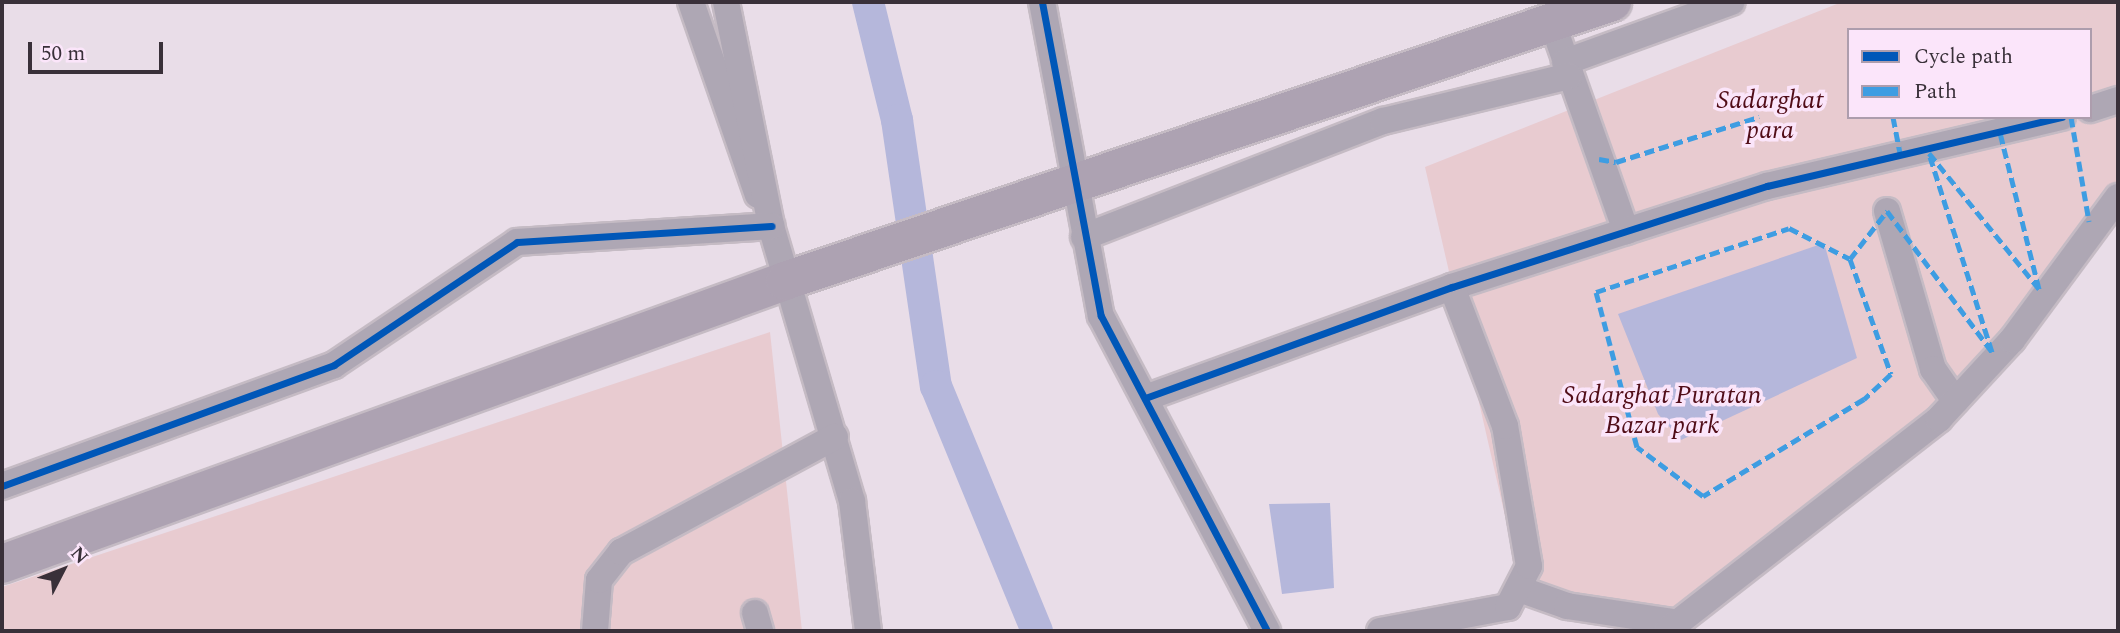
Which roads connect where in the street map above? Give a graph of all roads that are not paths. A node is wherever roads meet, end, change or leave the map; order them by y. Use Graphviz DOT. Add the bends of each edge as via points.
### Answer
graph roads {
  1 [pos="691,2"];
  2 [pos="726,2"];
  3 [pos="1042,2"];
  4 [pos="1612,2"];
  5 [pos="1732,2"];
  6 [pos="1552,22"];
  7 [pos="1567,69"];
  8 [pos="2118,100"];
  9 [pos="2092,108"];
  10 [pos="2053,119"];
  11 [pos="1078,181"];
  12 [pos="2118,197"];
  13 [pos="1887,211"];
  14 [pos="769,219"];
  15 [pos="1626,231"];
  16 [pos="1084,237"];
  17 [pos="796,278"];
  18 [pos="1452,287"];
  19 [pos="1146,398"];
  20 [pos="1955,401"];
  21 [pos="835,437"];
  22 [pos="2,486"];
  23 [pos="2,564"];
  24 [pos="1522,590"];
  25 [pos="1673,627"];
  26 [pos="596,631"];
  27 [pos="868,631"];
  28 [pos="1267,631"];
  29 [pos="1380,631"];
  1 -- 14 [label="street" via="742,159"];
  2 -- 14 [label="street"];
  3 -- 11 [label="street"];
  4 -- 6 [label="highway"];
  5 -- 7 [label="street"];
  6 -- 7 [label="street"];
  6 -- 11 [label="highway"];
  7 -- 15 [label="street"];
  7 -- 16 [label="street" via="1383,121"];
  8 -- 9 [label="street"];
  10 -- 15 [label="street" via="1767,186"];
  11 -- 16 [label="street"];
  11 -- 17 [label="highway"];
  12 -- 20 [label="street" via="2012,340"];
  13 -- 20 [label="street" via="1933,369"];
  14 -- 17 [label="street"];
  14 -- 22 [label="street" via="517,242 334,365"];
  15 -- 18 [label="street"];
  16 -- 19 [label="street" via="1101,316"];
  17 -- 21 [label="street"];
  17 -- 23 [label="highway"];
  18 -- 19 [label="street"];
  18 -- 24 [label="street" via="1504,426 1529,566"];
  19 -- 28 [label="street"];
  20 -- 25 [label="street" via="1875,475"];
  21 -- 26 [label="street" via="621,552 599,580"];
  21 -- 27 [label="street" via="852,501"];
  24 -- 25 [label="street" via="1567,606"];
  24 -- 29 [label="street" via="1508,607 1484,616"];
}
